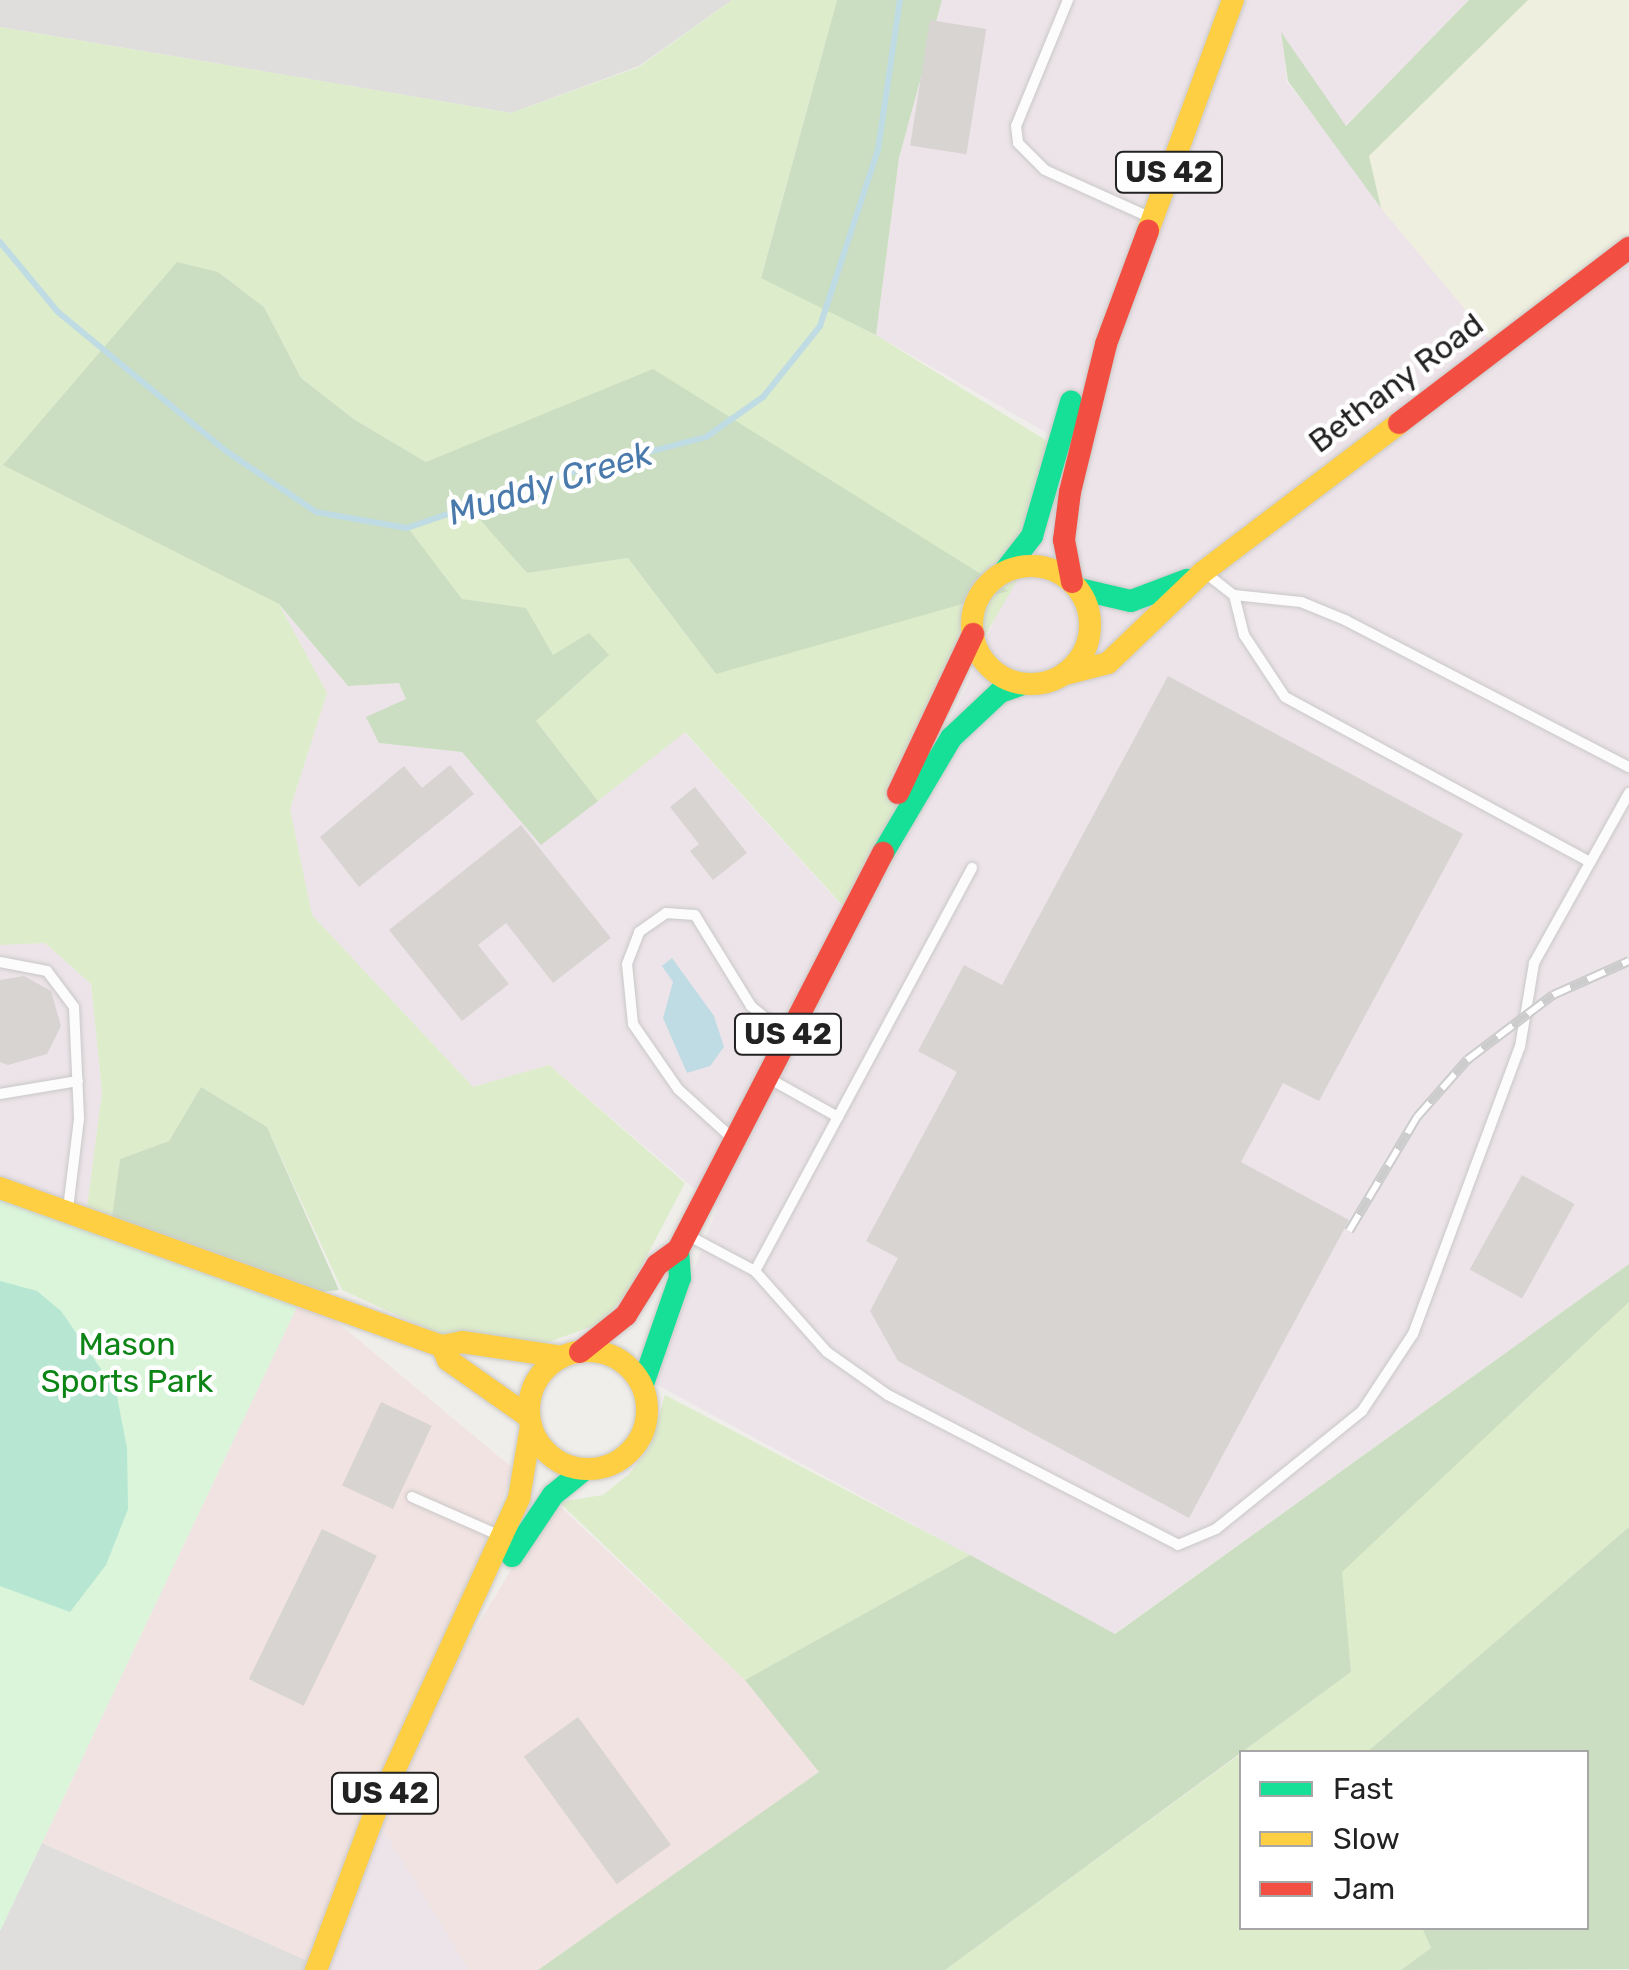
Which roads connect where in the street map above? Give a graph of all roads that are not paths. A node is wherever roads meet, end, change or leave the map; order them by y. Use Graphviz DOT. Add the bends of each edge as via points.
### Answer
graph roads {
  1 [pos="1068,0"];
  2 [pos="1233,0"];
  3 [pos="1152,219"];
  4 [pos="1629,248"];
  5 [pos="1106,344"];
  6 [pos="1004,572"];
  7 [pos="1203,572"];
  8 [pos="1076,585"];
  9 [pos="1234,595"];
  10 [pos="972,634"];
  11 [pos="1065,674"];
  12 [pos="1023,684"];
  13 [pos="1629,767"];
  14 [pos="1629,794"];
  15 [pos="893,834"];
  16 [pos="1590,862"];
  17 [pos="972,868"];
  18 [pos="0,962"];
  19 [pos="787,1036"];
  20 [pos="765,1076"];
  21 [pos="78,1081"];
  22 [pos="0,1094"];
  23 [pos="838,1117"];
  24 [pos="732,1138"];
  25 [pos="0,1188"];
  26 [pos="68,1210"];
  27 [pos="682,1243"];
  28 [pos="755,1271"];
  29 [pos="442,1346"];
  30 [pos="571,1354"];
  31 [pos="644,1384"];
  32 [pos="530,1421"];
  33 [pos="585,1469"];
  34 [pos="412,1497"];
  35 [pos="502,1537"];
  36 [pos="468,1621"];
  37 [pos="316,1970"];
  1 -- 3 [label="lane" via="1016,126 1018,142 1045,170"];
  2 -- 3 [label="main road, US 42"];
  3 -- 5 [label="main road, US 42"];
  4 -- 7 [label="main road, Bethany Road"];
  5 -- 6 [label="main road, US 42" via="1090,355 1064,420 1032,536"];
  5 -- 8 [label="main road, US 42" via="1064,540"];
  6 -- 8 [label="main road" via="1048,568"];
  6 -- 10 [label="main road" via="982,592"];
  7 -- 8 [label="main road, Bethany Road" via="1131,602"];
  7 -- 9 [label="lane"];
  7 -- 11 [label="main road, Bethany Road" via="1108,663"];
  8 -- 11 [label="main road" via="1091,624 1088,642"];
  9 -- 13 [label="lane" via="1300,602 1345,620"];
  9 -- 16 [label="lane" via="1244,636 1285,697"];
  10 -- 12 [label="main road" via="989,668"];
  10 -- 15 [label="main road, US 42" via="899,786"];
  11 -- 12 [label="main road"];
  12 -- 15 [label="main road, US 42" via="1000,692 962,726"];
  14 -- 16 [label="lane"];
  15 -- 19 [label="main road, US 42"];
  16 -- 28 [label="lane" via="1534,963 1520,1047 1413,1334 1362,1411 1194,1540 1178,1544 1156,1536 888,1395 827,1352"];
  17 -- 23 [label="lane"];
  18 -- 21 [label="lane" via="33,963 68,992"];
  19 -- 20 [label="main road, US 42"];
  19 -- 24 [label="lane" via="751,1006 694,915 666,914 640,932 627,964 633,1024 678,1089"];
  20 -- 23 [label="lane"];
  20 -- 24 [label="main road, US 42"];
  21 -- 22 [label="lane"];
  21 -- 26 [label="lane"];
  23 -- 28 [label="lane"];
  24 -- 27 [label="main road, US 42"];
  25 -- 26 [label="main road"];
  26 -- 29 [label="main road"];
  27 -- 28 [label="lane"];
  27 -- 30 [label="main road, US 42" via="657,1265 626,1315"];
  27 -- 31 [label="main road, US 42" via="680,1278"];
  29 -- 30 [label="main road" via="462,1342"];
  29 -- 32 [label="main road" via="448,1360"];
  30 -- 31 [label="main road" via="617,1359"];
  30 -- 32 [label="main road, US 42" via="533,1387"];
  31 -- 33 [label="main road, US 42" via="646,1419 635,1446 613,1464"];
  32 -- 33 [label="main road" via="547,1453"];
  32 -- 35 [label="main road, US 42" via="519,1498"];
  33 -- 36 [label="main road, US 42" via="553,1495"];
  34 -- 35 [label="lane"];
  35 -- 36 [label="main road, US 42"];
  36 -- 37 [label="main road, US 42" via="374,1815"];
}
